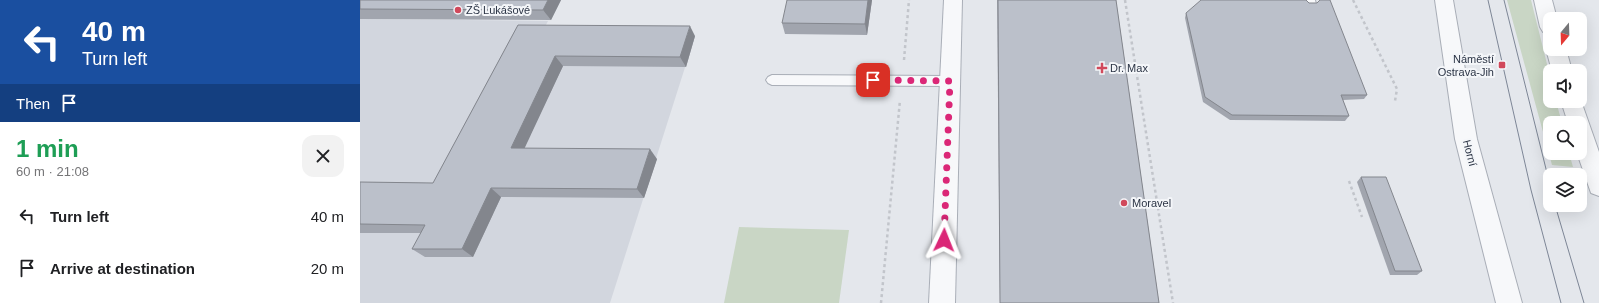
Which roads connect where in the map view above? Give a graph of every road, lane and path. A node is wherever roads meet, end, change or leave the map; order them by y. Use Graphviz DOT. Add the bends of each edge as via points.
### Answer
graph roads {
  1 [pos="909,0"];
  2 [pos="953,0"];
  3 [pos="1125,0"];
  4 [pos="1353,0"];
  5 [pos="1444,0"];
  6 [pos="1542,0"];
  7 [pos="1546,12"];
  8 [pos="772,80"];
  9 [pos="902,80"];
  10 [pos="950,81"];
  11 [pos="1395,101"];
  12 [pos="1587,149"];
  13 [pos="1349,181"];
  14 [pos="1599,186"];
  15 [pos="1362,217"];
  16 [pos="881,303"];
  17 [pos="942,303"];
  18 [pos="1173,303"];
  19 [pos="1509,303"];
  1 -- 9 [label="path"];
  2 -- 10 [label="street"];
  3 -- 18 [label="path"];
  4 -- 11 [label="path" via="1397,89"];
  5 -- 19 [label="street, Horní" via="1466,139"];
  6 -- 7 [label="street"];
  8 -- 9 [label="lane"];
  9 -- 10 [label="lane"];
  9 -- 16 [label="path"];
  10 -- 17 [label="street"];
  12 -- 14 [label="street"];
  13 -- 15 [label="path"];
}
